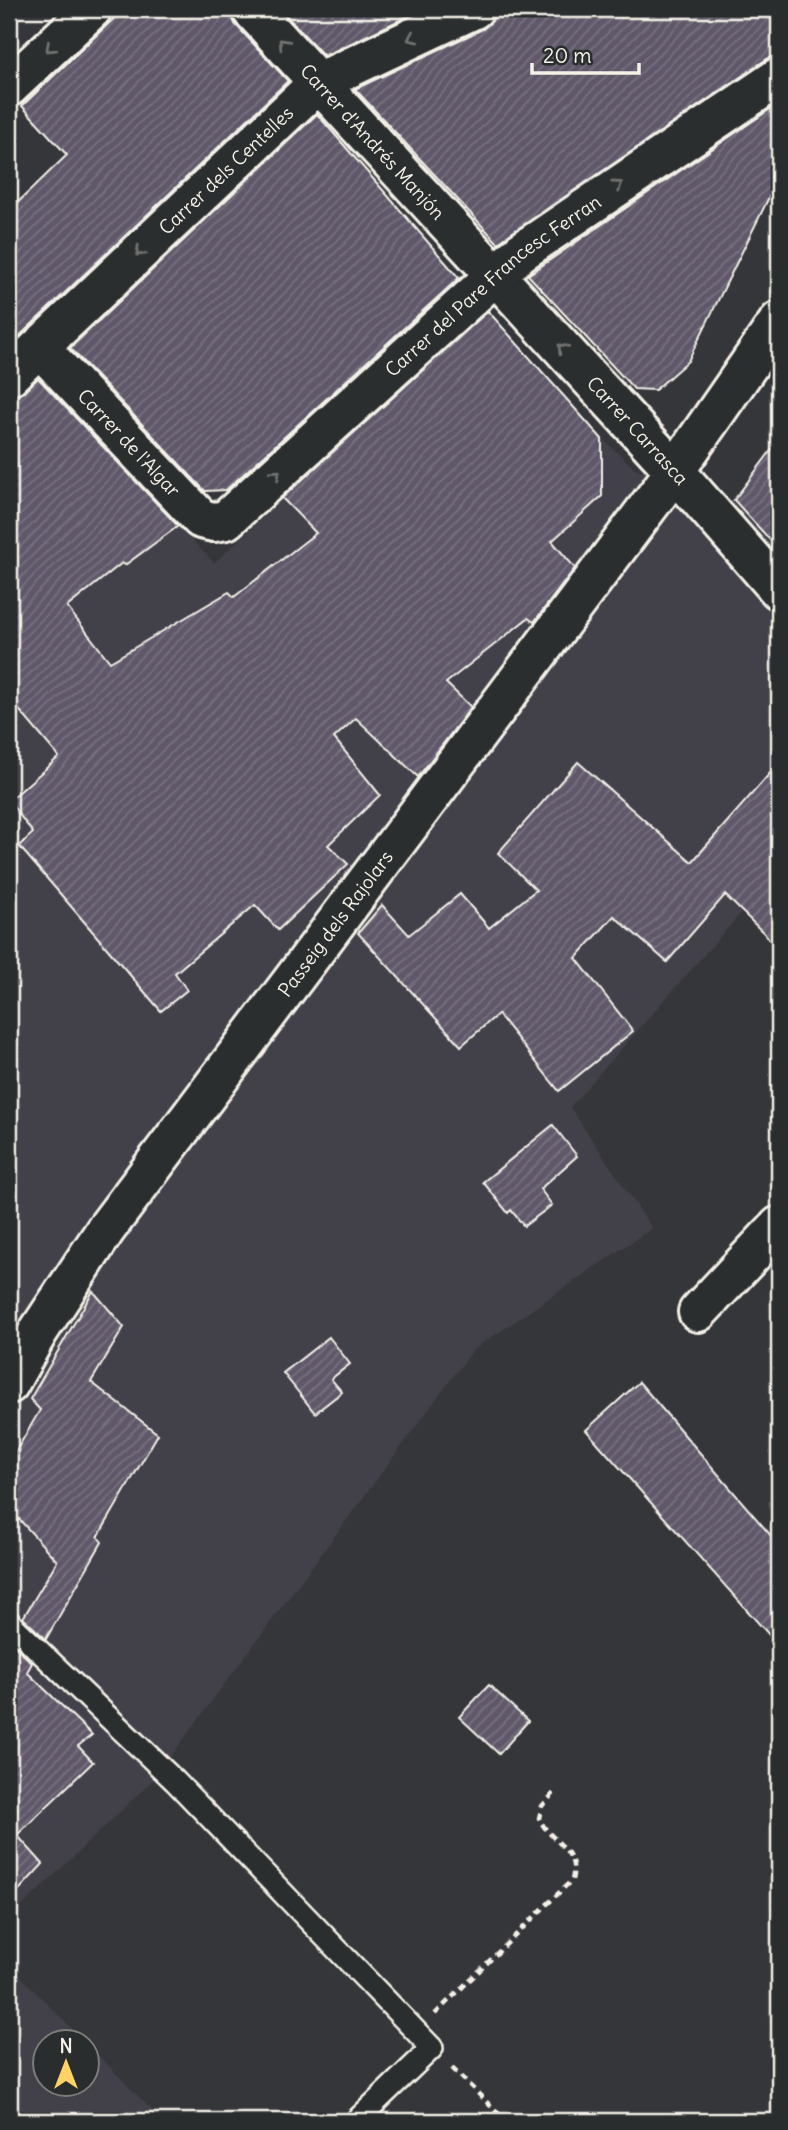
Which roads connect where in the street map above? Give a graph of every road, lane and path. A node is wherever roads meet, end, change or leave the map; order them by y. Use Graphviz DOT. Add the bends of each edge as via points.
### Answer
graph roads {
  1 [pos="92,9"];
  2 [pos="251,9"];
  3 [pos="474,9"];
  4 [pos="779,77"];
  5 [pos="319,82"];
  6 [pos="9,87"];
  7 [pos="494,274"];
  8 [pos="779,321"];
  9 [pos="40,348"];
  10 [pos="9,376"];
  11 [pos="675,471"];
  12 [pos="226,520"];
  13 [pos="779,590"];
  14 [pos="779,1226"];
  15 [pos="698,1312"];
  16 [pos="9,1384"];
  17 [pos="9,1622"];
  18 [pos="554,1793"];
  19 [pos="417,2031"];
  20 [pos="432,2048"];
  21 [pos="356,2121"];
  22 [pos="506,2121"];
  1 -- 6 [label="street, one-way"];
  5 -- 2 [label="street, Carrer d'Andrés Manjón, one-way"];
  3 -- 5 [label="street, Carrer dels Centelles, one-way"];
  7 -- 4 [label="street, Carrer del Pare Francesc Ferran, one-way"];
  5 -- 7 [label="street, Carrer d'Andrés Manjón"];
  5 -- 9 [label="street, Carrer dels Centelles, one-way"];
  11 -- 7 [label="street, Carrer Carrasca, one-way"];
  12 -- 7 [label="street, Carrer del Pare Francesc Ferran, one-way"];
  8 -- 11 [label="street, Passeig dels Rajolars"];
  9 -- 10 [label="street, Carrer dels Centelles"];
  9 -- 12 [label="street, Carrer de l'Algar" via="201,519"];
  11 -- 13 [label="street, Carrer Carrasca"];
  11 -- 16 [label="street, Passeig dels Rajolars" via="114,1219"];
  14 -- 15 [label="street"];
  17 -- 19 [label="lane" via="175,1781"];
  18 -- 19 [label="path" via="542,1806 539,1818 544,1830 571,1854 572,1880"];
  19 -- 20 [label="lane"];
  20 -- 21 [label="lane"];
  20 -- 22 [label="path"];
}
